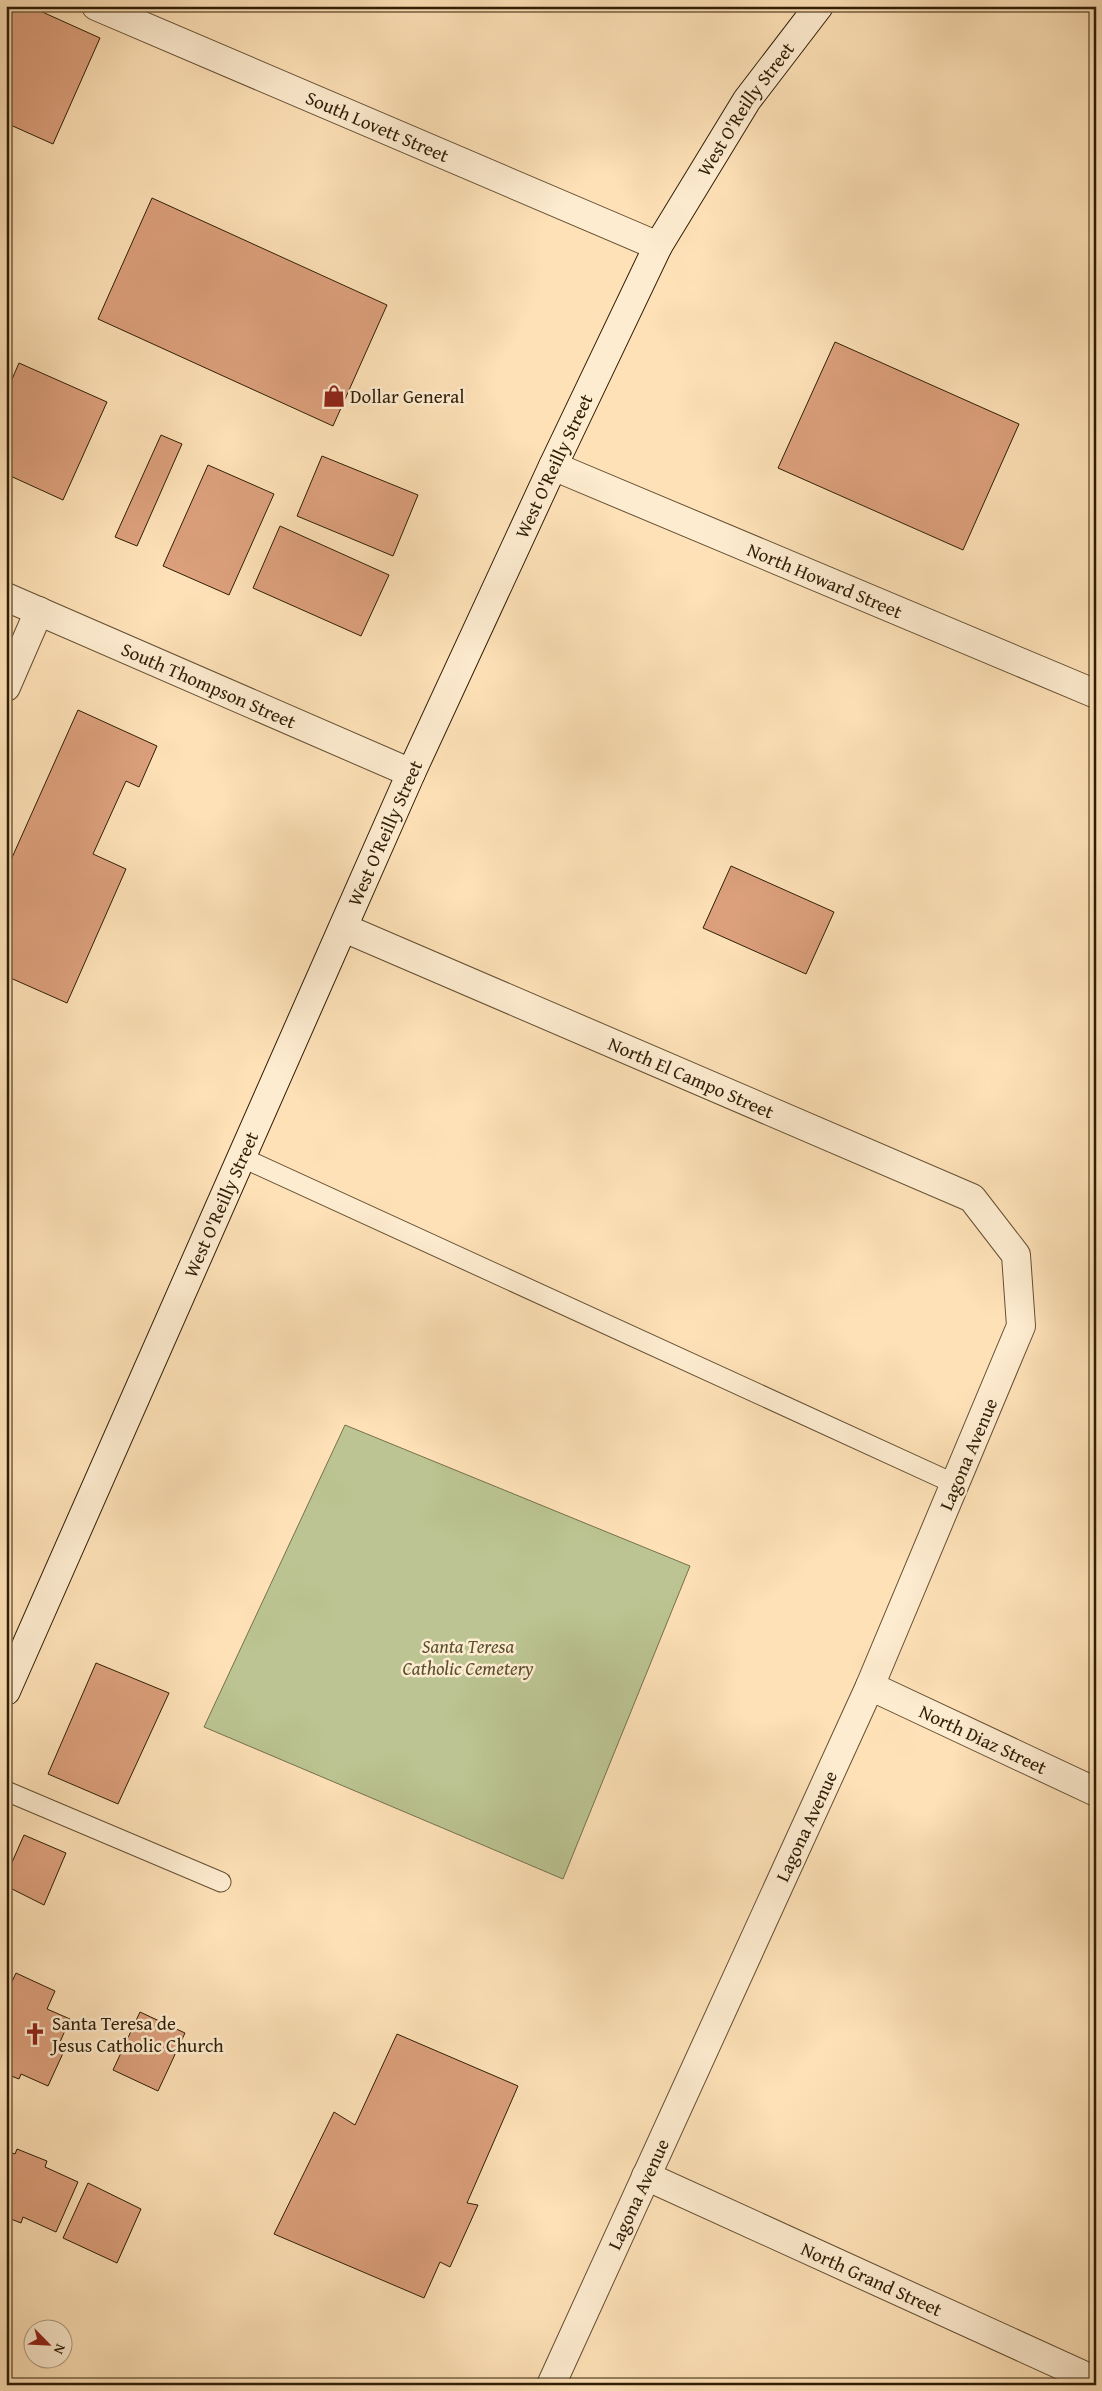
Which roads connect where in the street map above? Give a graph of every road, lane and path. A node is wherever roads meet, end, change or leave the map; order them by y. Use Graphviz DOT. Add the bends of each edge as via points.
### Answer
graph roads {
  1 [pos="96,6"];
  2 [pos="819,6"];
  3 [pos="658,246"];
  4 [pos="553,466"];
  5 [pos="6,598"];
  6 [pos="38,611"];
  7 [pos="6,687"];
  8 [pos="1096,694"];
  9 [pos="411,773"];
  10 [pos="344,928"];
  11 [pos="243,1158"];
  12 [pos="1016,1255"];
  13 [pos="955,1484"];
  14 [pos="870,1686"];
  15 [pos="6,1691"];
  16 [pos="6,1791"];
  17 [pos="1096,1792"];
  18 [pos="221,1882"];
  19 [pos="646,2176"];
  20 [pos="1096,2381"];
  21 [pos="551,2385"];
  1 -- 3 [label="street, South Lovett Street"];
  2 -- 3 [label="street, West O'Reilly Street" via="747,100"];
  3 -- 4 [label="street, West O'Reilly Street"];
  4 -- 8 [label="street, North Howard Street"];
  4 -- 9 [label="street, West O'Reilly Street"];
  5 -- 6 [label="street, South Thompson Street"];
  6 -- 7 [label="street"];
  6 -- 9 [label="street, South Thompson Street"];
  9 -- 10 [label="street, West O'Reilly Street"];
  10 -- 11 [label="street, West O'Reilly Street"];
  10 -- 12 [label="street, North El Campo Street" via="972,1198"];
  11 -- 13 [label="lane"];
  11 -- 15 [label="street, West O'Reilly Street"];
  12 -- 13 [label="street, Lagona Avenue" via="1021,1326"];
  13 -- 14 [label="street, Lagona Avenue"];
  14 -- 17 [label="street, North Diaz Street"];
  14 -- 19 [label="street, Lagona Avenue"];
  16 -- 18 [label="lane"];
  19 -- 20 [label="street, North Grand Street"];
  19 -- 21 [label="street, Lagona Avenue"];
}
